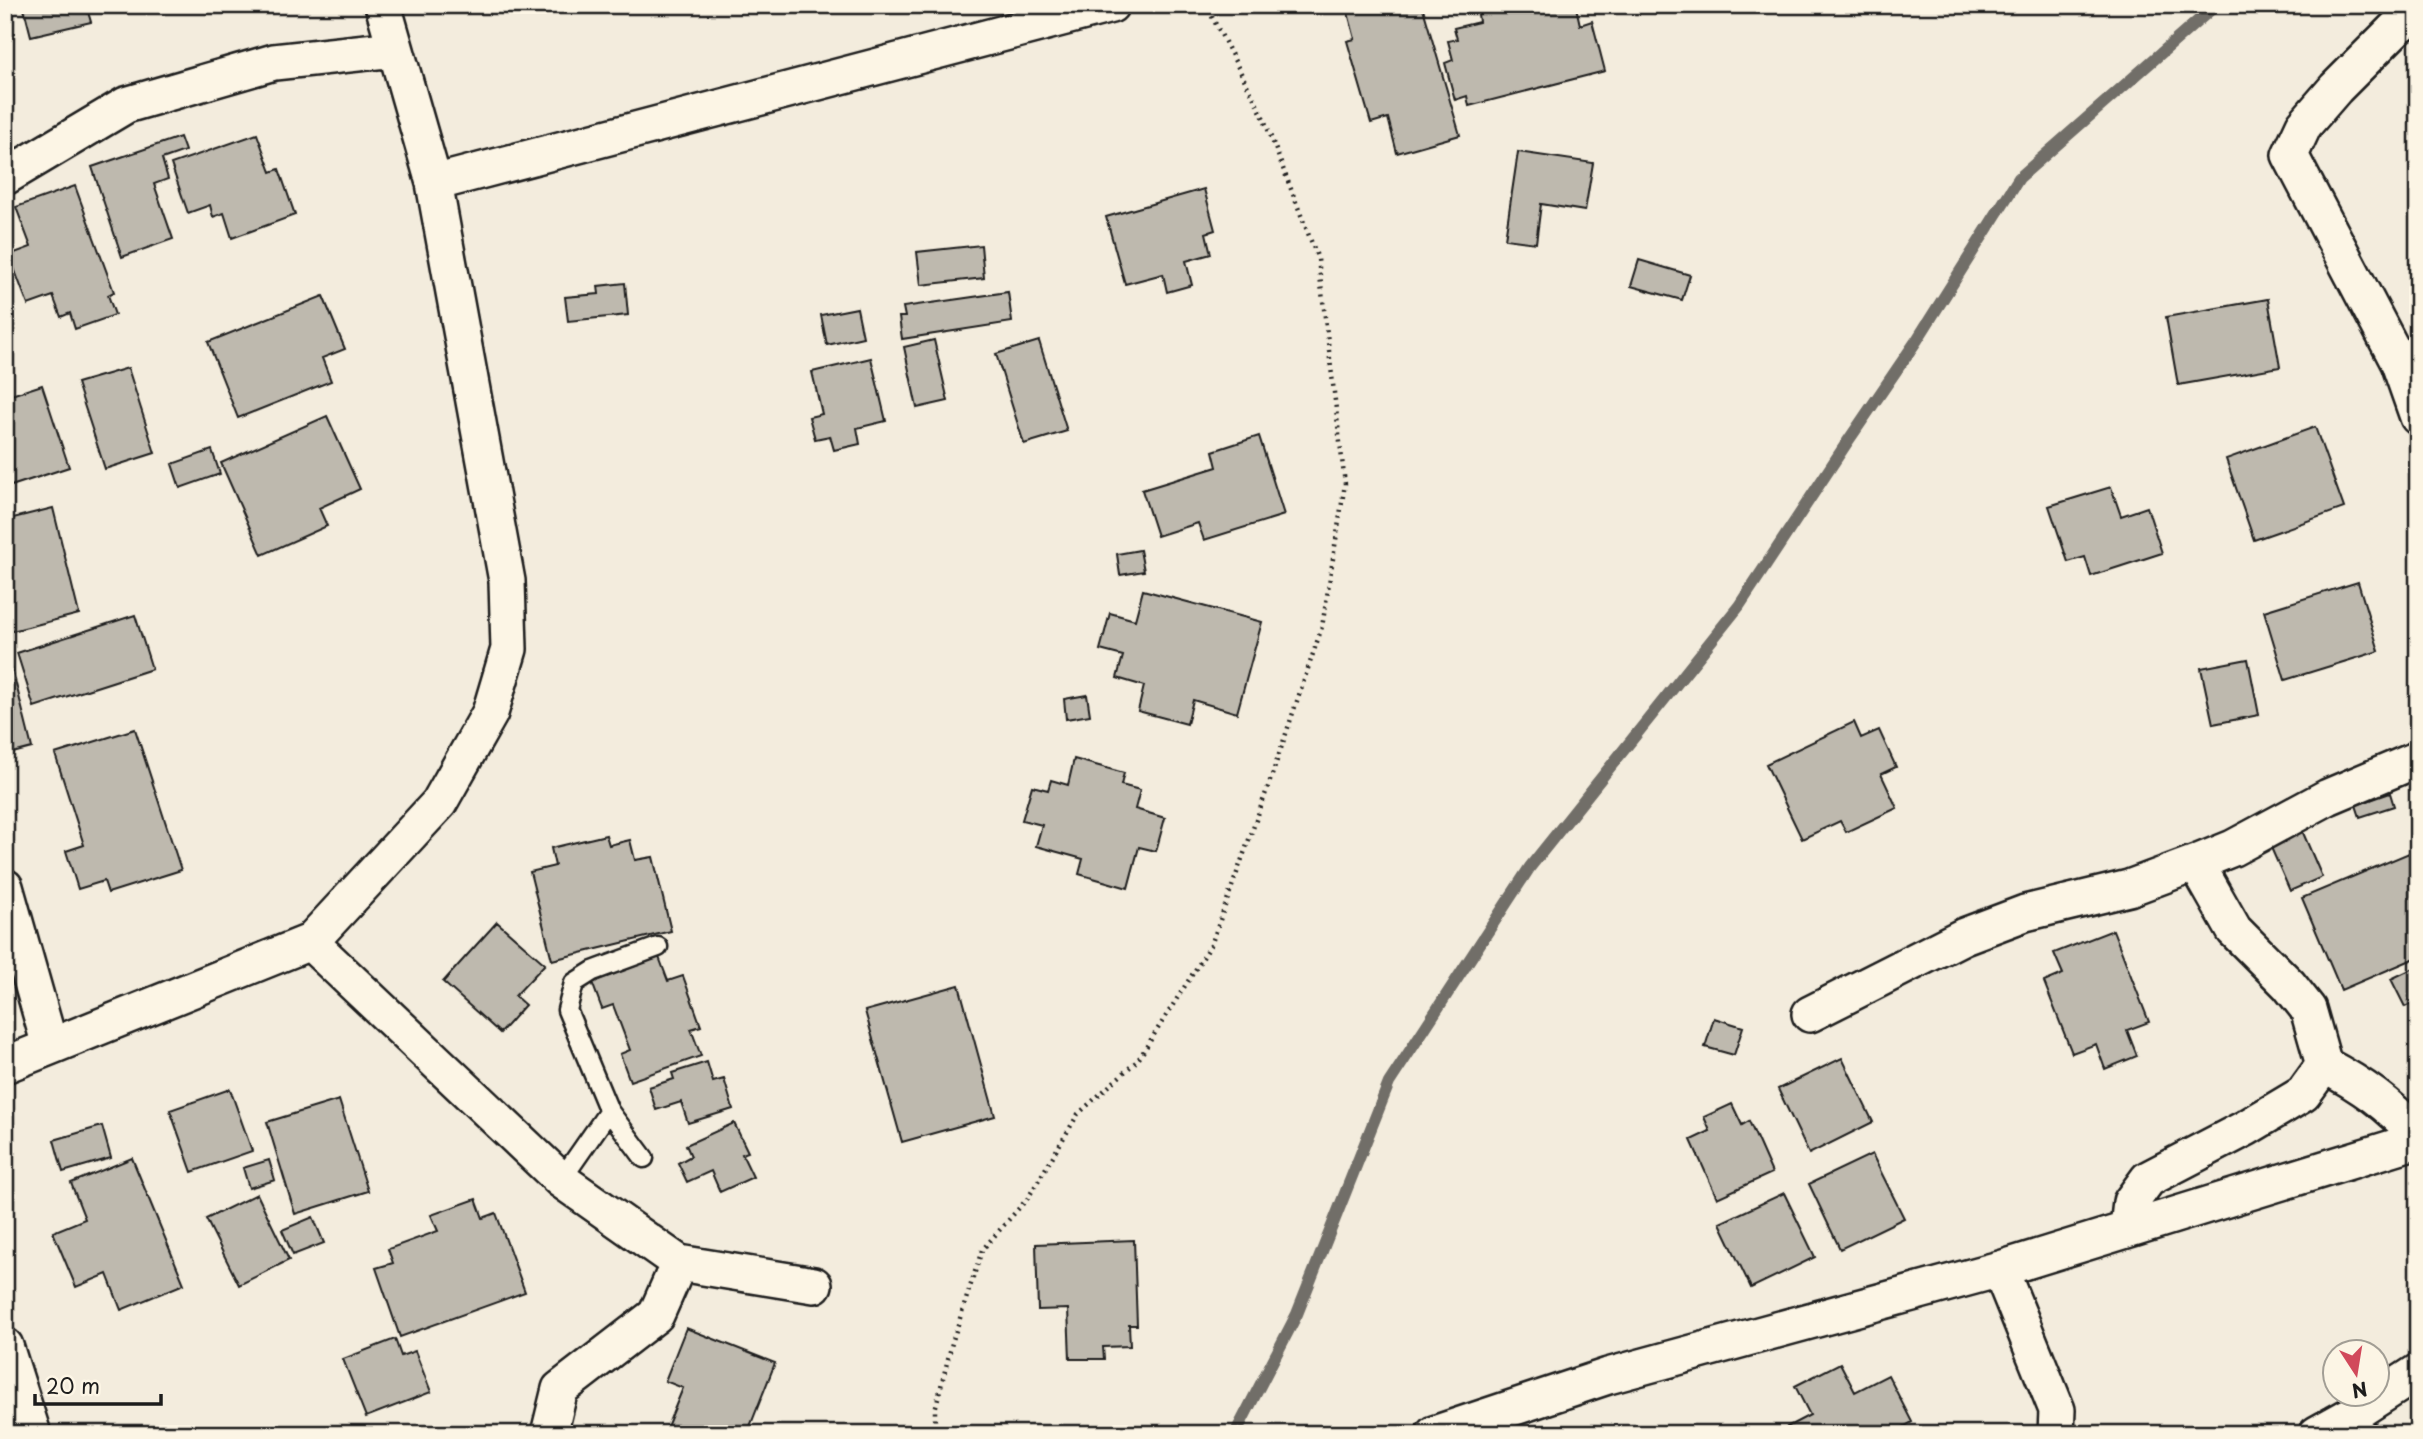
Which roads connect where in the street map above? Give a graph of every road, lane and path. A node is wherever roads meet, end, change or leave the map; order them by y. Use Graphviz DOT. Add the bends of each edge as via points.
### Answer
graph roads {
  1 [pos="383,5"];
  2 [pos="1111,5"];
  3 [pos="1206,5"];
  4 [pos="2418,12"];
  5 [pos="395,49"];
  6 [pos="6,174"];
  7 [pos="434,183"];
  8 [pos="2418,417"];
  9 [pos="2418,759"];
  10 [pos="2196,863"];
  11 [pos="5,887"];
  12 [pos="310,942"];
  13 [pos="658,947"];
  14 [pos="1810,1014"];
  15 [pos="50,1046"];
  16 [pos="5,1065"];
  17 [pos="2324,1065"];
  18 [pos="609,1111"];
  19 [pos="2418,1138"];
  20 [pos="644,1158"];
  21 [pos="561,1180"];
  22 [pos="2128,1228"];
  23 [pos="679,1263"];
  24 [pos="2000,1269"];
  25 [pos="814,1285"];
  26 [pos="5,1346"];
  27 [pos="2418,1372"];
  28 [pos="33,1434"];
  29 [pos="549,1434"];
  30 [pos="937,1434"];
  31 [pos="1434,1434"];
  32 [pos="2056,1434"];
  33 [pos="2317,1434"];
  1 -- 5 [label="street"];
  2 -- 7 [label="street"];
  3 -- 30 [label="path" via="1262,114 1318,260 1345,484 1322,626 1211,945 1138,1060 1077,1114 1028,1198 982,1250 935,1410"];
  4 -- 8 [label="street" via="2336,88 2304,125 2290,155 2399,363"];
  5 -- 6 [label="street" via="274,62 126,105"];
  5 -- 7 [label="street"];
  7 -- 12 [label="street" via="507,581 509,649 490,713 439,803"];
  9 -- 10 [label="street" via="2328,797"];
  10 -- 14 [label="street" via="2129,888 2025,913 1964,936"];
  10 -- 17 [label="street" via="2234,930 2308,1009"];
  11 -- 15 [label="street"];
  12 -- 15 [label="street"];
  12 -- 21 [label="street"];
  13 -- 18 [label="lane" via="573,983 567,1010"];
  15 -- 16 [label="street"];
  17 -- 19 [label="street" via="2393,1109"];
  17 -- 22 [label="street" via="2303,1094 2148,1180 2131,1202"];
  18 -- 20 [label="lane"];
  18 -- 21 [label="lane"];
  19 -- 22 [label="street"];
  21 -- 23 [label="street"];
  22 -- 24 [label="street"];
  23 -- 25 [label="street"];
  23 -- 29 [label="street" via="656,1315 560,1388"];
  24 -- 31 [label="street" via="1608,1376"];
  24 -- 32 [label="street" via="2057,1410"];
  26 -- 28 [label="street"];
  27 -- 33 [label="street"];
}
